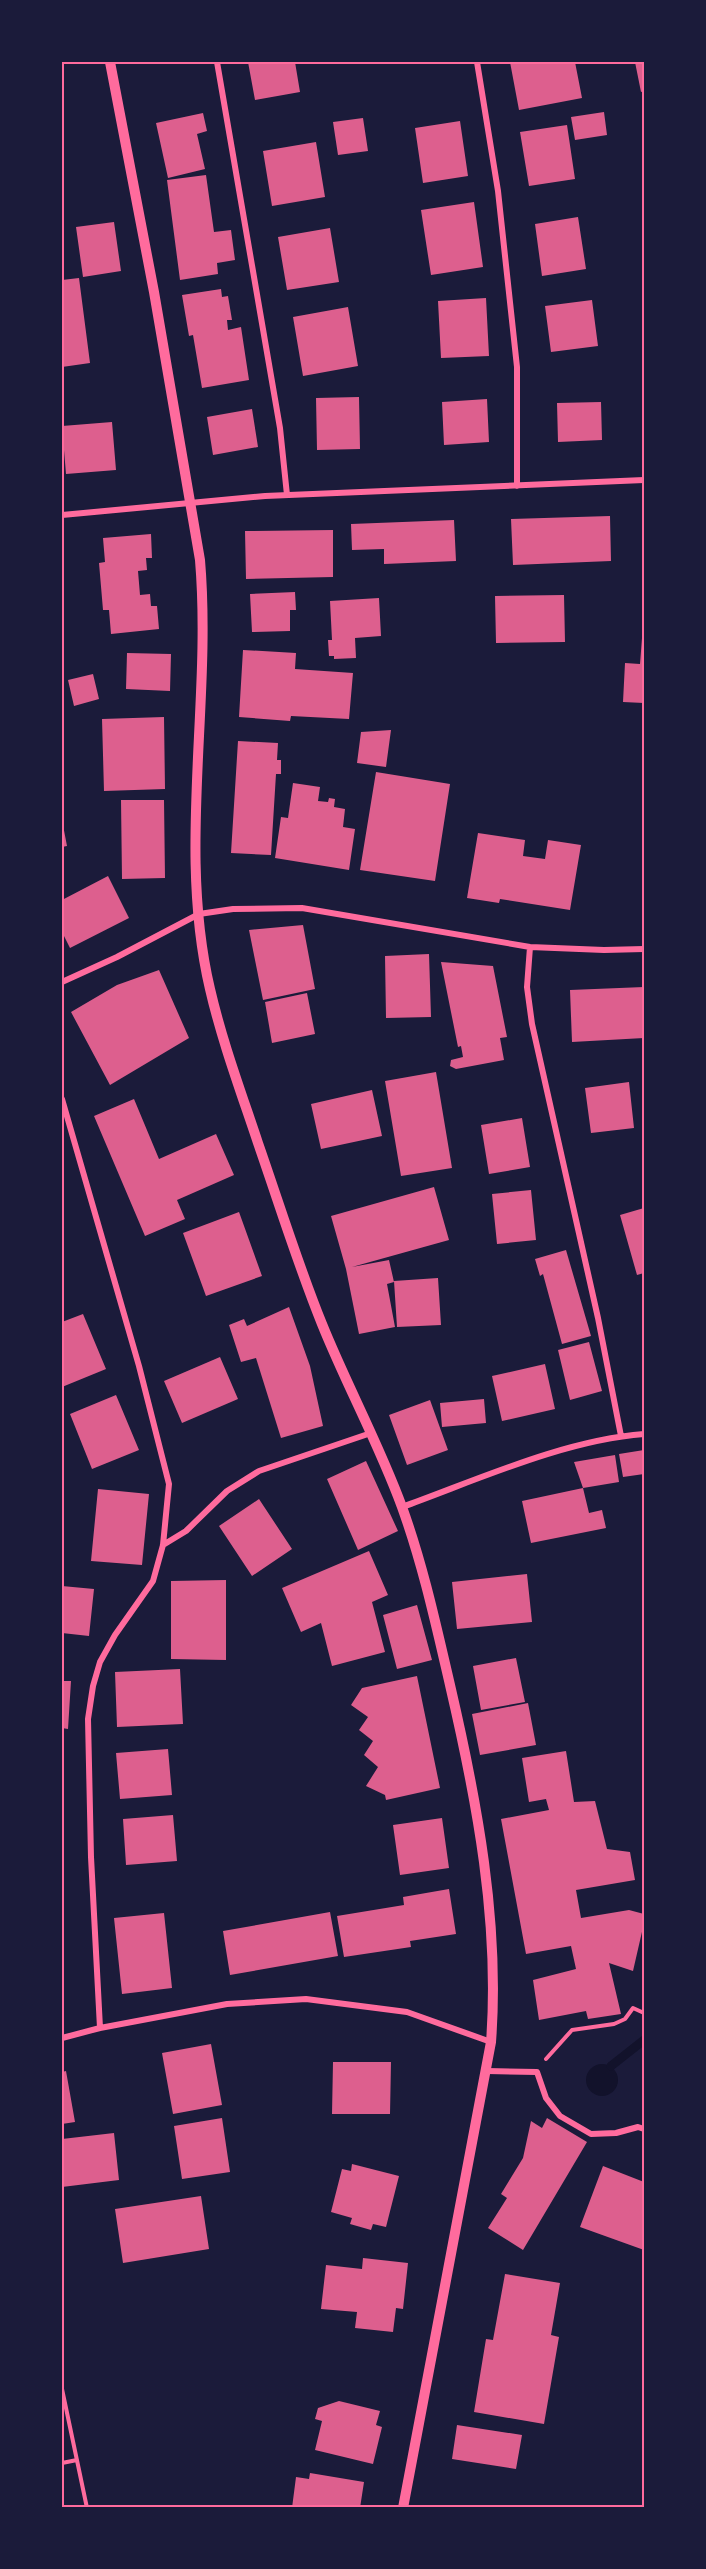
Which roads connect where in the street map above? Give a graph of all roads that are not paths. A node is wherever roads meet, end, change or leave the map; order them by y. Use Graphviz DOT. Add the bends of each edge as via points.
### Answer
graph roads {
  1 [pos="110,62"];
  2 [pos="217,62"];
  3 [pos="477,62"];
  4 [pos="645,480"];
  5 [pos="517,486"];
  6 [pos="287,495"];
  7 [pos="191,504"];
  8 [pos="62,515"];
  9 [pos="199,914"];
  10 [pos="530,947"];
  11 [pos="645,949"];
  12 [pos="62,981"];
  13 [pos="62,1099"];
  14 [pos="371,1432"];
  15 [pos="645,1434"];
  16 [pos="621,1436"];
  17 [pos="402,1507"];
  18 [pos="163,1545"];
  19 [pos="100,2028"];
  20 [pos="62,2038"];
  21 [pos="491,2042"];
  22 [pos="487,2070"];
  23 [pos="645,2129"];
  24 [pos="403,2508"];
  1 -- 7 [label="street"];
  2 -- 6 [label="street" via="280,428"];
  3 -- 5 [label="street" via="498,191 517,367"];
  4 -- 5 [label="street"];
  5 -- 6 [label="street"];
  6 -- 7 [label="street"];
  7 -- 8 [label="street"];
  7 -- 9 [label="street" via="203,598"];
  9 -- 10 [label="street" via="244,908 302,908"];
  9 -- 12 [label="street"];
  9 -- 14 [label="street" via="210,989 242,1096 318,1313"];
  10 -- 11 [label="street"];
  10 -- 16 [label="street" via="528,987 532,1024"];
  13 -- 18 [label="street" via="166,1465 168,1503"];
  14 -- 17 [label="street"];
  14 -- 18 [label="street" via="259,1472 227,1491 186,1531"];
  15 -- 16 [label="street"];
  16 -- 17 [label="street" via="544,1456"];
  17 -- 21 [label="street" via="428,1590 476,1804 494,1985"];
  18 -- 19 [label="street" via="153,1581 100,1662 90,1708 91,1857"];
  19 -- 20 [label="street"];
  19 -- 21 [label="street" via="227,2004 306,1999 407,2012"];
  21 -- 22 [label="street"];
  22 -- 23 [label="street" via="537,2072 546,2098 560,2116 591,2134"];
  22 -- 24 [label="street"];
}
